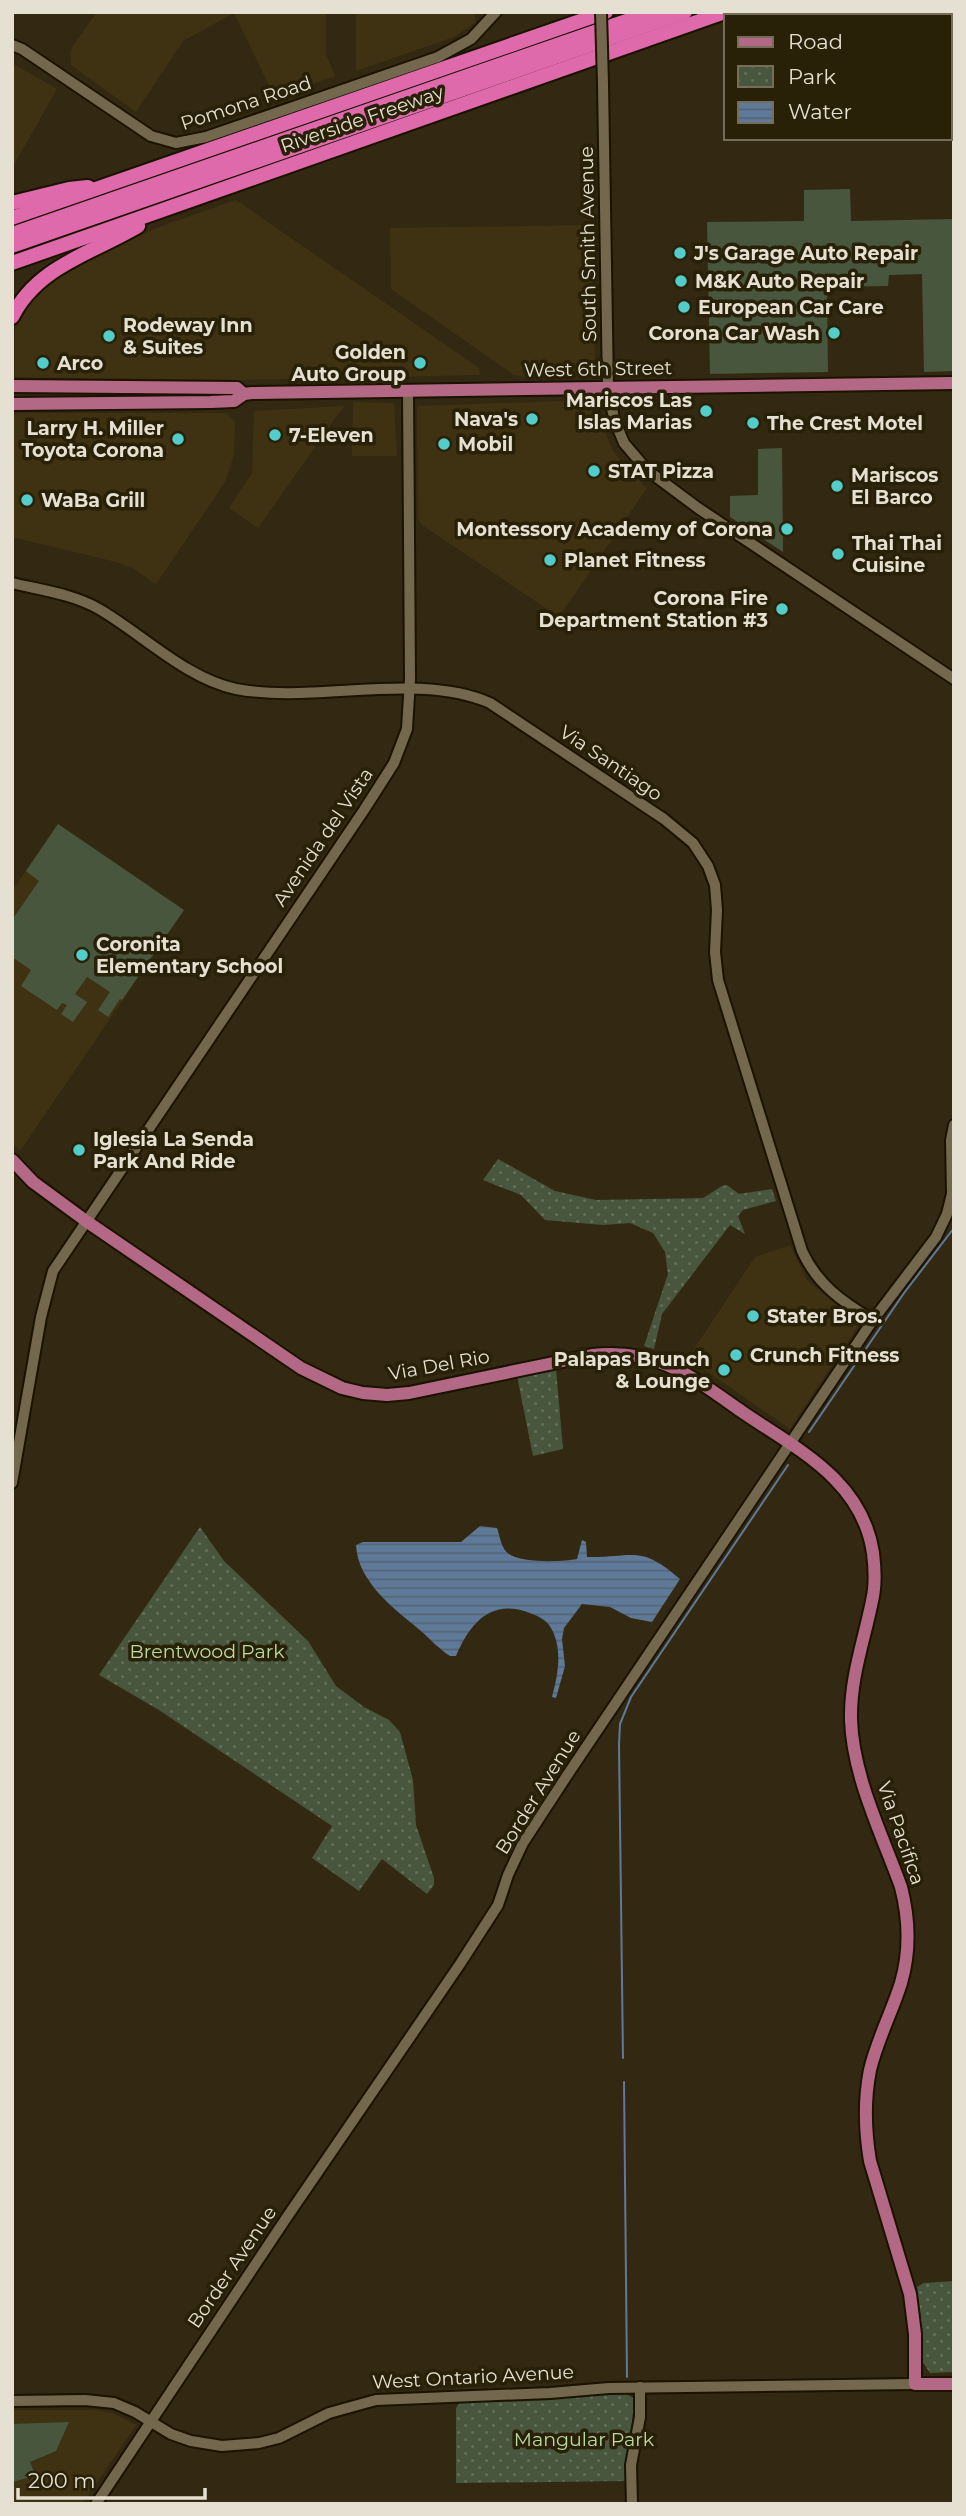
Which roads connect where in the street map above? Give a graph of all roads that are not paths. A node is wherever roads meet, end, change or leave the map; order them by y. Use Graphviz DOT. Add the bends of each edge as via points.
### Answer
graph roads {
  1 [pos="496,12"];
  2 [pos="603,12"];
  3 [pos="652,12"];
  4 [pos="685,12"];
  5 [pos="725,12"];
  6 [pos="12,45"];
  7 [pos="111,186"];
  8 [pos="12,203"];
  9 [pos="164,210"];
  10 [pos="12,219"];
  11 [pos="12,234"];
  12 [pos="12,246"];
  13 [pos="12,263"];
  14 [pos="12,317"];
  15 [pos="954,383"];
  16 [pos="12,386"];
  17 [pos="608,387"];
  18 [pos="408,391"];
  19 [pos="244,394"];
  20 [pos="12,404"];
  21 [pos="12,583"];
  22 [pos="954,679"];
  23 [pos="410,690"];
  24 [pos="954,1125"];
  25 [pos="12,1160"];
  26 [pos="86,1222"];
  27 [pos="873,1320"];
  28 [pos="792,1443"];
  29 [pos="12,1483"];
  30 [pos="915,2384"];
  31 [pos="954,2384"];
  32 [pos="640,2388"];
  33 [pos="12,2401"];
  34 [pos="149,2422"];
  35 [pos="96,2504"];
  36 [pos="632,2504"];
  1 -- 6 [label="street, Pomona Road" via="471,39 438,57 206,137 176,143 151,136"];
  2 -- 7 [label="highway, Riverside Freeway"];
  2 -- 17 [label="street, South Smith Avenue, bridge"];
  3 -- 11 [label="highway"];
  4 -- 12 [label="highway"];
  5 -- 9 [label="highway, Riverside Freeway"];
  7 -- 8 [label="highway" via="69,189"];
  7 -- 10 [label="highway, Riverside Freeway"];
  9 -- 13 [label="highway, Riverside Freeway"];
  9 -- 14 [label="highway" via="43,278"];
  15 -- 17 [label="main road, West 6th Street"];
  16 -- 19 [label="main road, West 6th Street" via="237,388"];
  17 -- 18 [label="main road, West 6th Street"];
  17 -- 22 [label="street, South Smith Avenue" via="624,443 647,470"];
  18 -- 19 [label="main road, West 6th Street"];
  18 -- 23 [label="street, Avenida del Vista"];
  19 -- 20 [label="main road, West 6th Street" via="234,401"];
  21 -- 23 [label="street, Via Santiago" via="89,604 219,685 260,692"];
  23 -- 26 [label="street, Avenida del Vista" via="407,729 394,763"];
  23 -- 27 [label="street, Via Santiago" via="466,694 490,703 693,843 715,885 718,980 802,1251 821,1282 845,1304"];
  24 -- 27 [label="street, Border Avenue" via="947,1214 936,1237"];
  25 -- 26 [label="main road, Via Del Rio"];
  26 -- 28 [label="main road, Via Del Rio" via="301,1368 342,1388 387,1395 409,1393 592,1355 626,1354 681,1370"];
  26 -- 29 [label="street, Avenida del Vista" via="53,1271 46,1293"];
  27 -- 28 [label="street, Border Avenue"];
  28 -- 30 [label="main road, Via Pacifica" via="845,1488 865,1524 874,1564 873,1596 854,1677 851,1723 863,1780 901,1887 908,1934 902,1979 871,2069 865,2126 870,2161 910,2294"];
  28 -- 34 [label="street, Border Avenue" via="523,1843 498,1905 460,1964"];
  30 -- 31 [label="main road, West Ontario Avenue"];
  30 -- 32 [label="street, West Ontario Avenue"];
  32 -- 34 [label="street, West Ontario Avenue" via="376,2400 330,2413 279,2438 242,2445 191,2441"];
  32 -- 36 [label="street" via="631,2465"];
  33 -- 34 [label="street, West Ontario Avenue" via="100,2400 125,2407"];
  34 -- 35 [label="street, Border Avenue"];
}
